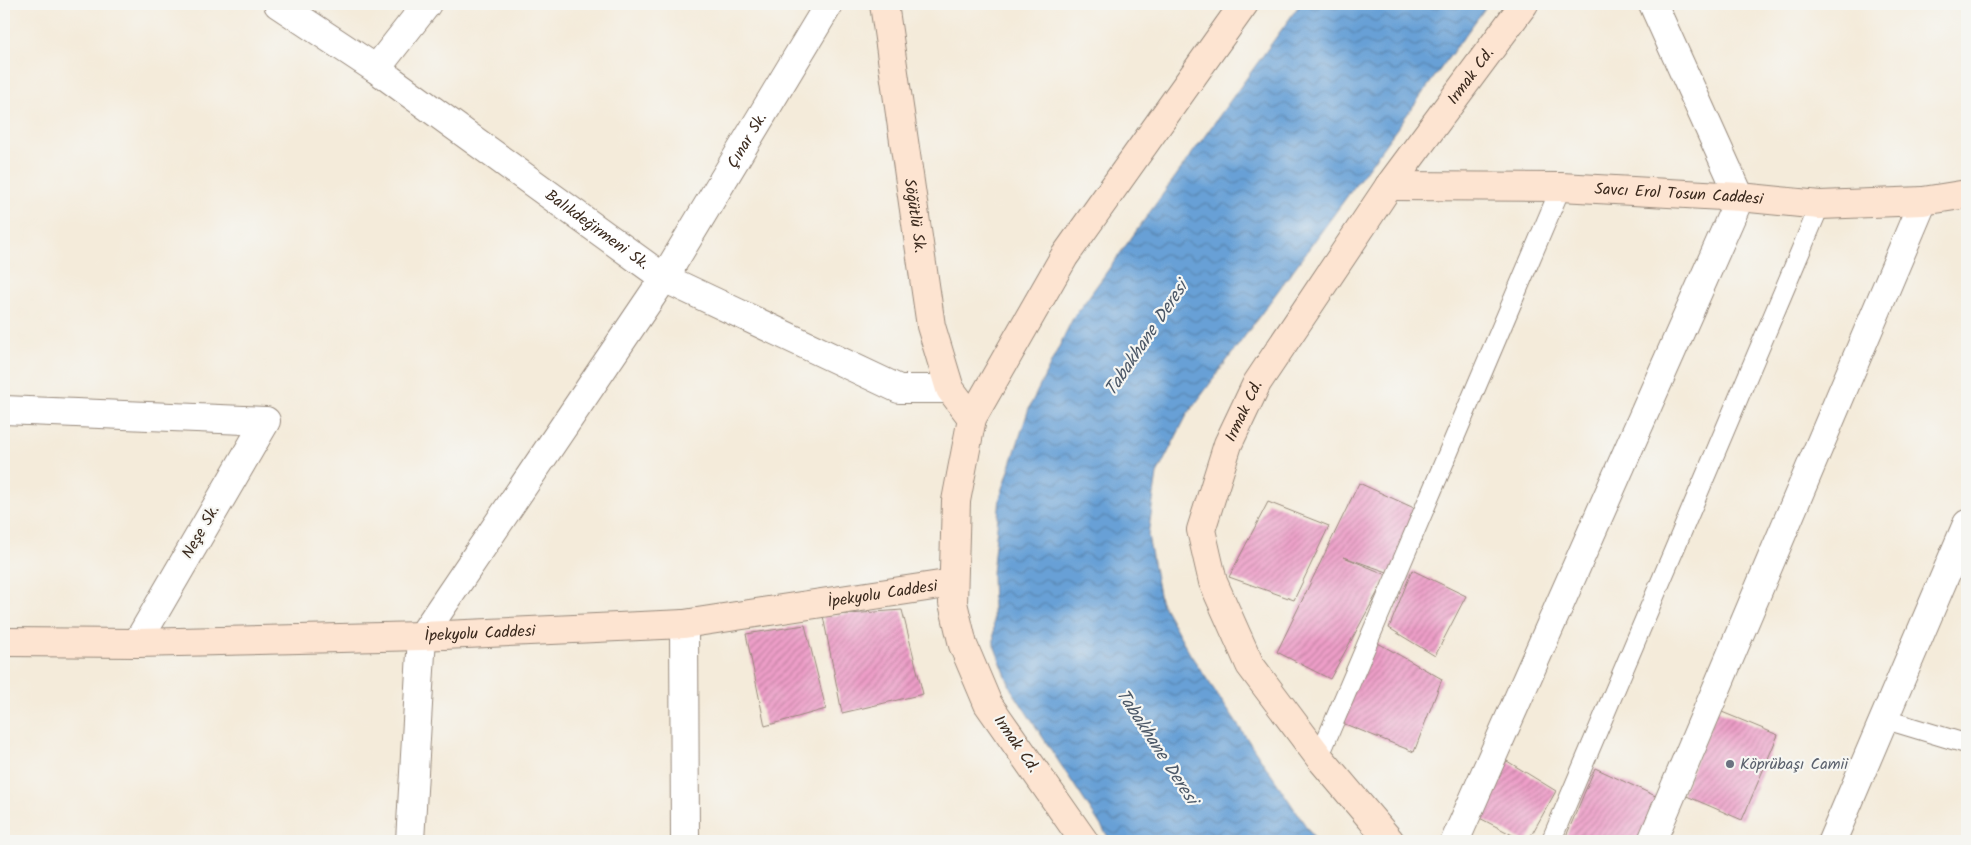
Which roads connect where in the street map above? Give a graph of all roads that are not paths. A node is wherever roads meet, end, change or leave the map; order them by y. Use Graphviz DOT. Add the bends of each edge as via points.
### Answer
graph roads {
  1 [pos="278,4"];
  2 [pos="427,4"];
  3 [pos="829,4"];
  4 [pos="884,4"];
  5 [pos="1244,4"];
  6 [pos="1524,4"];
  7 [pos="1654,4"];
  8 [pos="376,69"];
  9 [pos="1389,186"];
  10 [pos="1560,187"];
  11 [pos="1967,194"];
  12 [pos="1740,197"];
  13 [pos="1924,201"];
  14 [pos="1820,205"];
  15 [pos="664,278"];
  16 [pos="950,389"];
  17 [pos="4,410"];
  18 [pos="972,418"];
  19 [pos="1967,524"];
  20 [pos="1959,564"];
  21 [pos="953,583"];
  22 [pos="684,624"];
  23 [pos="422,636"];
  24 [pos="4,642"];
  25 [pos="137,643"];
  26 [pos="1884,718"];
  27 [pos="1967,744"];
  28 [pos="1319,757"];
  29 [pos="410,841"];
  30 [pos="685,841"];
  31 [pos="1084,841"];
  32 [pos="1390,841"];
  33 [pos="1455,841"];
  34 [pos="1552,841"];
  35 [pos="1652,841"];
  36 [pos="1832,841"];
  1 -- 8 [label="street, Balıkdeğirmeni Sk."];
  2 -- 8 [label="street"];
  3 -- 15 [label="street, Çınar Sk."];
  4 -- 16 [label="street, Söğütlü Sk." via="931,326"];
  5 -- 18 [label="street, Irmak Cd." via="1064,257"];
  6 -- 9 [label="street, Irmak Cd."];
  7 -- 12 [label="street"];
  8 -- 15 [label="street, Balıkdeğirmeni Sk."];
  9 -- 10 [label="street, Savcı Erol Tosun Caddesi"];
  9 -- 28 [label="street, Irmak Cd." via="1257,383 1228,444 1201,530 1213,582 1250,665"];
  10 -- 12 [label="street, Savcı Erol Tosun Caddesi"];
  10 -- 28 [label="lane"];
  11 -- 13 [label="street, Savcı Erol Tosun Caddesi"];
  12 -- 14 [label="street, Savcı Erol Tosun Caddesi"];
  12 -- 33 [label="street"];
  13 -- 14 [label="street, Savcı Erol Tosun Caddesi"];
  13 -- 35 [label="street"];
  14 -- 34 [label="lane"];
  15 -- 16 [label="street, Balıkdeğirmeni Sk." via="899,389"];
  15 -- 23 [label="street, Çınar Sk."];
  16 -- 18 [label="street, Söğütlü Sk."];
  17 -- 25 [label="street, Neşe Sk." via="266,421"];
  18 -- 21 [label="street, Irmak Cd." via="956,501"];
  19 -- 20 [label="street"];
  20 -- 26 [label="street"];
  21 -- 22 [label="street, İpekyolu Caddesi"];
  21 -- 31 [label="street, Irmak Cd." via="953,603 963,645 988,704"];
  22 -- 23 [label="street, İpekyolu Caddesi"];
  22 -- 30 [label="street"];
  23 -- 25 [label="street, İpekyolu Caddesi"];
  23 -- 29 [label="street"];
  24 -- 25 [label="street, İpekyolu Caddesi"];
  26 -- 27 [label="lane"];
  26 -- 36 [label="street"];
  28 -- 32 [label="street, Irmak Cd."];
}
